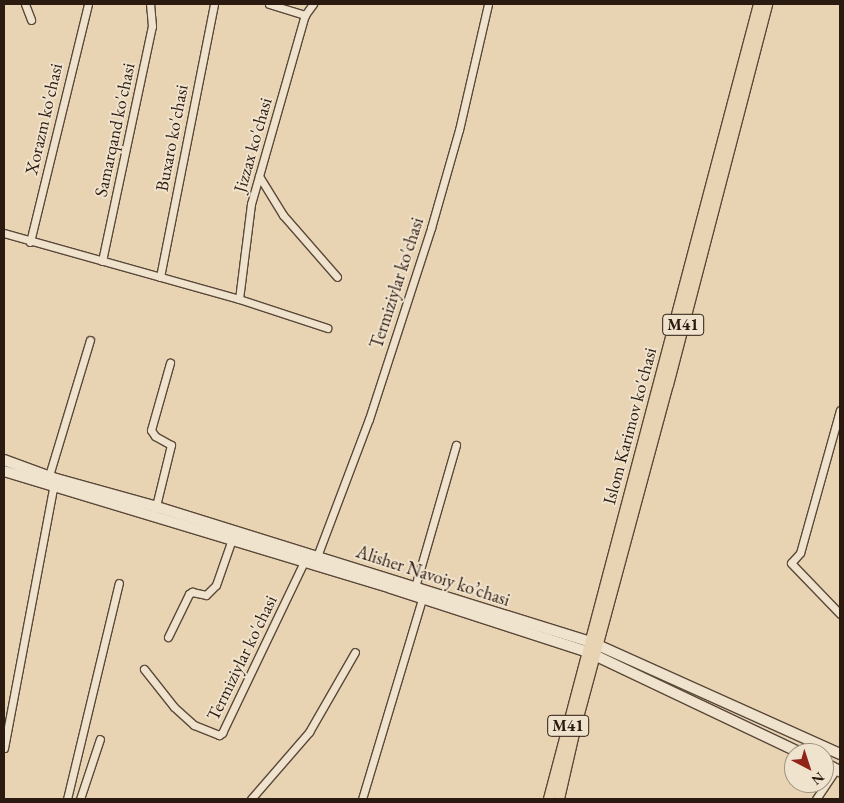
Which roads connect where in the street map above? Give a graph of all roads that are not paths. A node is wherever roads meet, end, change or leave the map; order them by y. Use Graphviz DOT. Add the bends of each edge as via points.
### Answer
graph roads {
  1 [pos="25,4"];
  2 [pos="88,4"];
  3 [pos="150,4"];
  4 [pos="214,4"];
  5 [pos="269,4"];
  6 [pos="313,4"];
  7 [pos="488,4"];
  8 [pos="759,4"];
  9 [pos="767,4"];
  10 [pos="305,14"];
  11 [pos="31,20"];
  12 [pos="259,176"];
  13 [pos="4,233"];
  14 [pos="30,242"];
  15 [pos="102,261"];
  16 [pos="160,277"];
  17 [pos="338,277"];
  18 [pos="239,299"];
  19 [pos="327,328"];
  20 [pos="90,340"];
  21 [pos="170,363"];
  22 [pos="840,410"];
  23 [pos="456,445"];
  24 [pos="4,460"];
  25 [pos="4,471"];
  26 [pos="51,481"];
  27 [pos="155,511"];
  28 [pos="232,539"];
  29 [pos="311,559"];
  30 [pos="119,583"];
  31 [pos="421,592"];
  32 [pos="840,614"];
  33 [pos="168,637"];
  34 [pos="593,649"];
  35 [pos="355,652"];
  36 [pos="144,669"];
  37 [pos="100,738"];
  38 [pos="784,744"];
  39 [pos="4,748"];
  40 [pos="840,754"];
  41 [pos="838,770"];
  42 [pos="67,799"];
  43 [pos="80,799"];
  44 [pos="251,799"];
  45 [pos="362,799"];
  46 [pos="549,799"];
  47 [pos="559,799"];
  48 [pos="816,799"];
  1 -- 11 [label="street"];
  2 -- 14 [label="street, Xorazm ko'chasi"];
  3 -- 15 [label="street, Samarqand ko'chasi" via="152,26"];
  4 -- 16 [label="street, Buxaro ko'chasi"];
  5 -- 10 [label="street"];
  6 -- 10 [label="street, Jizzax ko'chasi"];
  7 -- 29 [label="street, Termiziylar ko'chasi" via="460,130 431,228 369,419"];
  8 -- 34 [label="main road, Islom Karimov ko'chasi / M41"];
  9 -- 34 [label="main road, Islom Karimov ko'chasi / M41" via="668,386"];
  10 -- 12 [label="street, Jizzax ko'chasi"];
  12 -- 17 [label="street" via="283,215"];
  12 -- 18 [label="street, Jizzax ko'chasi" via="251,204"];
  13 -- 14 [label="street"];
  14 -- 15 [label="street"];
  15 -- 16 [label="street"];
  16 -- 18 [label="street"];
  18 -- 19 [label="street"];
  20 -- 26 [label="street"];
  21 -- 27 [label="street" via="151,430 171,445"];
  22 -- 32 [label="street" via="800,553 790,563"];
  23 -- 31 [label="street"];
  24 -- 26 [label="main road, Alisher Navoiy ko’chasi"];
  25 -- 26 [label="main road, Alisher Navoiy ko’chasi"];
  26 -- 27 [label="main road, Alisher Navoiy ko’chasi"];
  26 -- 39 [label="street"];
  27 -- 28 [label="main road, Alisher Navoiy ko’chasi"];
  27 -- 29 [label="main road, Alisher Navoiy ko’chasi"];
  28 -- 29 [label="main road, Alisher Navoiy ko’chasi"];
  28 -- 33 [label="street" via="216,585 206,595 189,594"];
  29 -- 31 [label="main road, Alisher Navoiy ko’chasi"];
  29 -- 36 [label="street, Termiziylar ko'chasi" via="222,734 194,725 174,707"];
  30 -- 42 [label="street"];
  31 -- 34 [label="main road, Alisher Navoiy ko’chasi"];
  31 -- 45 [label="street"];
  34 -- 38 [label="main road, Alisher Navoiy ko’chasi"];
  34 -- 40 [label="main road, Alisher Navoiy ko’chasi"];
  34 -- 46 [label="main road, Islom Karimov ko'chasi / M41"];
  34 -- 47 [label="main road, Islom Karimov ko'chasi / M41"];
  35 -- 44 [label="street" via="309,732"];
  37 -- 43 [label="street"];
  41 -- 48 [label="street"];
}
